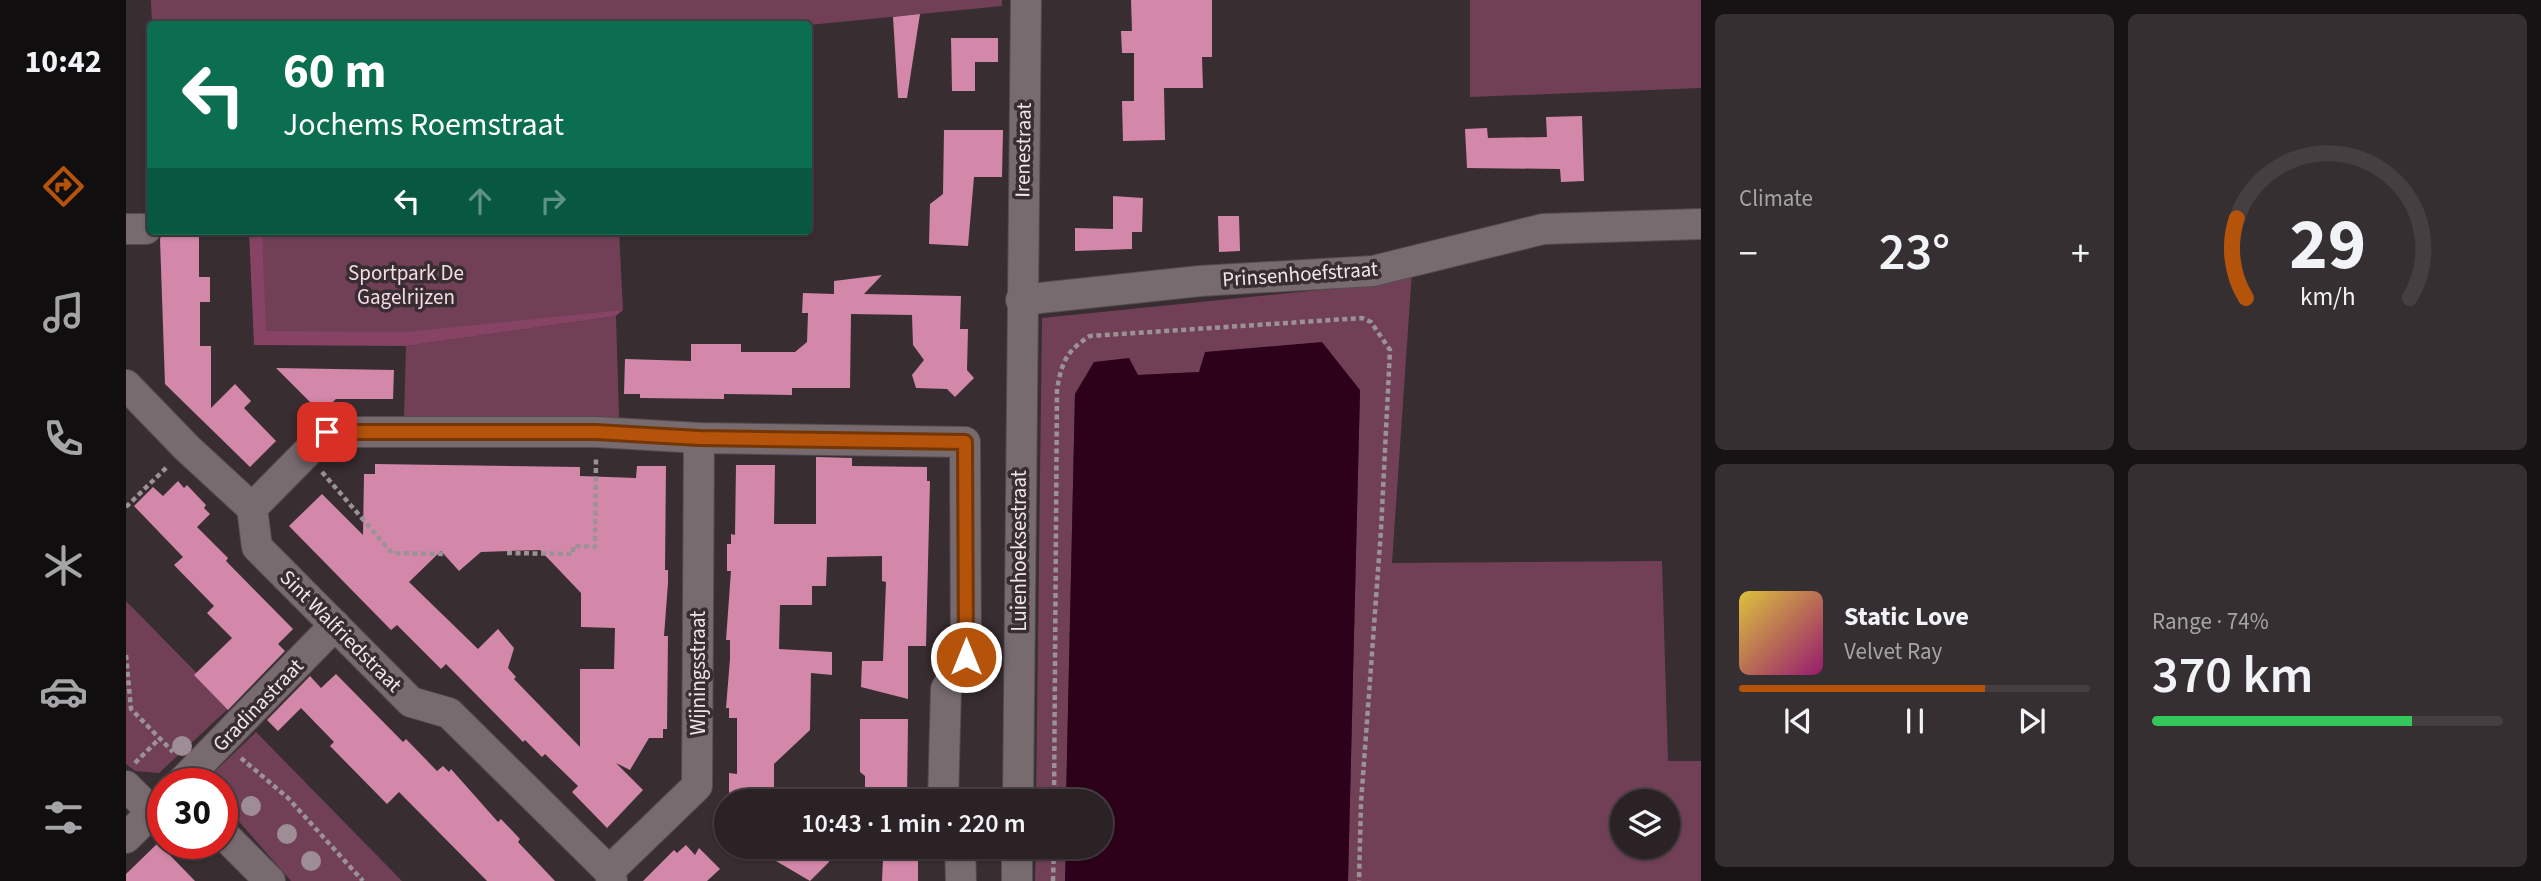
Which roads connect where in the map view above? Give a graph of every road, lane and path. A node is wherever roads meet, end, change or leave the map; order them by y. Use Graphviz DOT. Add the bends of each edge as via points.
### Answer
graph roads {
  1 [pos="1026,0"];
  2 [pos="1701,224"];
  3 [pos="1021,300"];
  4 [pos="126,385"];
  5 [pos="596,432"];
  6 [pos="699,438"];
  7 [pos="187,448"];
  8 [pos="305,453"];
  9 [pos="126,507"];
  10 [pos="252,508"];
  11 [pos="507,553"];
  12 [pos="445,554"];
  13 [pos="335,625"];
  14 [pos="126,655"];
  15 [pos="159,739"];
  16 [pos="222,741"];
  17 [pos="180,768"];
  18 [pos="196,768"];
  19 [pos="126,773"];
  20 [pos="126,786"];
  21 [pos="943,789"];
  22 [pos="1018,789"];
  23 [pos="1054,789"];
  24 [pos="147,800"];
  25 [pos="147,817"];
  26 [pos="126,838"];
  27 [pos="238,849"];
  28 [pos="960,859"];
  29 [pos="1017,859"];
  30 [pos="1054,859"];
  31 [pos="610,876"];
  32 [pos="270,881"];
  33 [pos="363,881"];
  34 [pos="961,881"];
  35 [pos="1017,881"];
  36 [pos="1053,881"];
  37 [pos="1359,881"];
  1 -- 3 [label="street, Irenestraat"];
  2 -- 3 [label="street, Prinsenhoefstraat" via="1542,229 1373,271 1200,281"];
  3 -- 22 [label="street, Luienhoeksestraat"];
  4 -- 7 [label="street"];
  5 -- 6 [label="street"];
  5 -- 8 [label="street" via="327,432"];
  5 -- 11 [label="path" via="595,547 573,546 573,554"];
  6 -- 21 [label="street" via="965,442 966,657 946,689"];
  6 -- 31 [label="street, Wijningsstraat" via="697,786"];
  7 -- 9 [label="path"];
  7 -- 10 [label="street"];
  8 -- 10 [label="street"];
  8 -- 12 [label="path" via="392,554"];
  10 -- 13 [label="street, Sint Walfriedstraat" via="257,547"];
  13 -- 16 [label="street, Gradinastraat"];
  13 -- 31 [label="street, Sint Walfriedstraat" via="411,702 449,713"];
  14 -- 15 [label="path" via="131,709"];
  15 -- 17 [label="path"];
  15 -- 19 [label="path"];
  16 -- 18 [label="street, Gradinastraat"];
  16 -- 33 [label="path" via="288,798"];
  20 -- 24 [label="street"];
  23 -- 37 [label="path" via="1057,389 1063,358 1090,336 1362,318 1371,322 1390,350"];
  25 -- 26 [label="street"];
  27 -- 32 [label="street"];
  28 -- 34 [label="street"];
  29 -- 35 [label="street"];
  30 -- 36 [label="path"];
}
